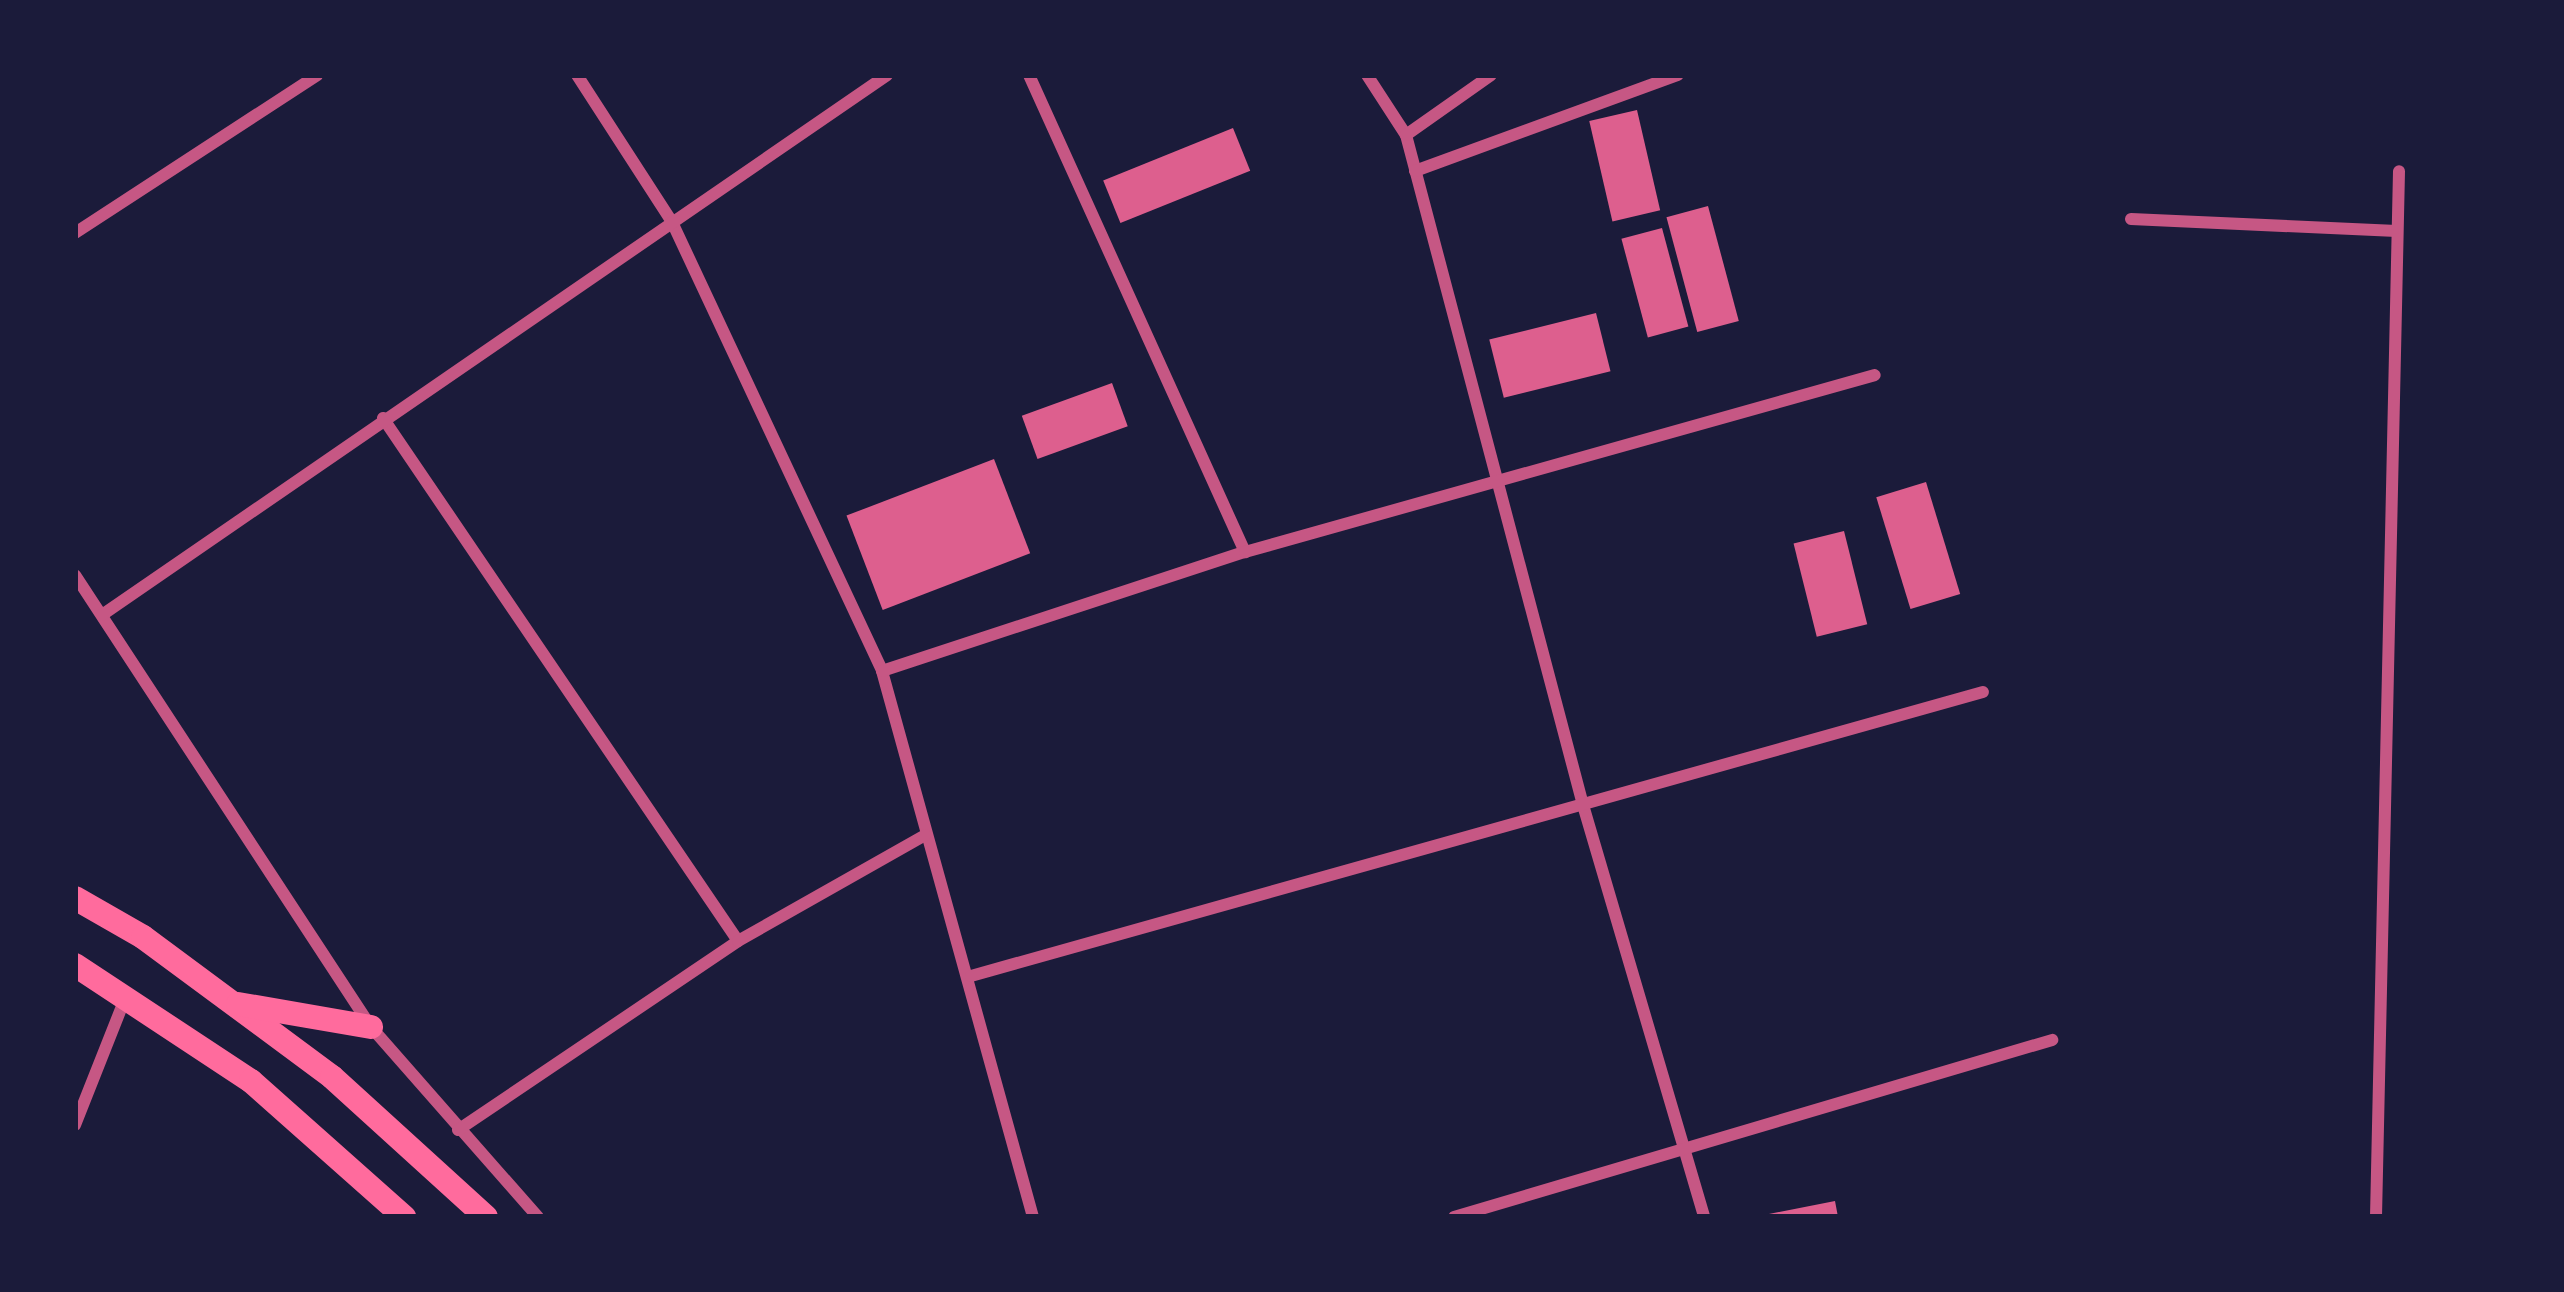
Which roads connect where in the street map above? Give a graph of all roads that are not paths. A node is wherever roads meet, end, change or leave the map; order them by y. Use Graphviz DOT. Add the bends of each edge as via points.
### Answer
graph roads {
  1 [pos="317,75"];
  2 [pos="577,75"];
  3 [pos="887,75"];
  4 [pos="1029,75"];
  5 [pos="1367,75"];
  6 [pos="1491,75"];
  7 [pos="1678,75"];
  8 [pos="1406,135"];
  9 [pos="1415,171"];
  10 [pos="2398,171"];
  11 [pos="2131,219"];
  12 [pos="671,222"];
  13 [pos="2397,231"];
  14 [pos="75,233"];
  15 [pos="1875,375"];
  16 [pos="383,418"];
  17 [pos="1497,485"];
  18 [pos="1245,552"];
  19 [pos="75,575"];
  20 [pos="102,615"];
  21 [pos="882,671"];
  22 [pos="1983,692"];
  23 [pos="1583,805"];
  24 [pos="925,835"];
  25 [pos="75,898"];
  26 [pos="738,941"];
  27 [pos="75,965"];
  28 [pos="971,976"];
  29 [pos="127,995"];
  30 [pos="232,1004"];
  31 [pos="371,1027"];
  32 [pos="2052,1040"];
  33 [pos="75,1125"];
  34 [pos="458,1130"];
  35 [pos="1685,1148"];
  36 [pos="404,1217"];
  37 [pos="486,1217"];
  38 [pos="538,1217"];
  39 [pos="1034,1217"];
  40 [pos="1454,1217"];
  41 [pos="1704,1217"];
  42 [pos="2376,1217"];
  1 -- 14 [label="street"];
  2 -- 12 [label="street"];
  3 -- 12 [label="street"];
  4 -- 18 [label="street"];
  5 -- 8 [label="street"];
  6 -- 8 [label="street"];
  7 -- 9 [label="street"];
  8 -- 9 [label="street"];
  9 -- 17 [label="street"];
  10 -- 13 [label="street"];
  11 -- 13 [label="street"];
  12 -- 16 [label="street"];
  12 -- 21 [label="street"];
  13 -- 42 [label="street"];
  15 -- 17 [label="street"];
  16 -- 20 [label="street"];
  16 -- 26 [label="street"];
  17 -- 18 [label="street"];
  17 -- 23 [label="street"];
  18 -- 21 [label="street"];
  19 -- 20 [label="street"];
  20 -- 31 [label="street"];
  21 -- 24 [label="street"];
  22 -- 23 [label="street"];
  23 -- 28 [label="street"];
  23 -- 35 [label="street"];
  24 -- 26 [label="street"];
  24 -- 28 [label="street"];
  25 -- 30 [label="main road"];
  26 -- 34 [label="street"];
  27 -- 29 [label="main road"];
  28 -- 39 [label="street"];
  29 -- 33 [label="street"];
  29 -- 36 [label="main road" via="251,1081"];
  30 -- 31 [label="main road"];
  30 -- 37 [label="main road" via="332,1077"];
  31 -- 34 [label="street"];
  32 -- 35 [label="street"];
  34 -- 38 [label="street"];
  35 -- 40 [label="street"];
  35 -- 41 [label="street"];
}
